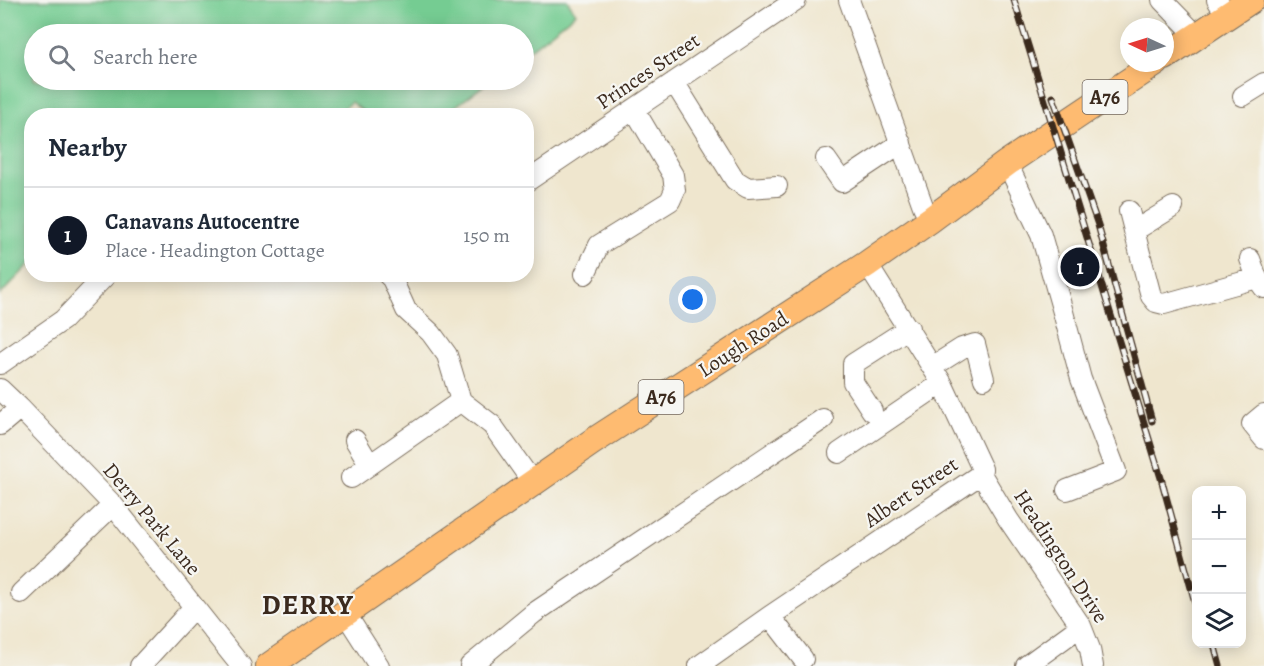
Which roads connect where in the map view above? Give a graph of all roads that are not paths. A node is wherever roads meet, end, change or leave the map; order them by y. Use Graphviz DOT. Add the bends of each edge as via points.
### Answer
graph roads {
  1 [pos="796,0"];
  2 [pos="849,0"];
  3 [pos="1162,0"];
  4 [pos="1251,0"];
  5 [pos="1222,8"];
  6 [pos="1197,36"];
  7 [pos="1174,51"];
  8 [pos="1137,72"];
  9 [pos="674,82"];
  10 [pos="1264,83"];
  11 [pos="1243,96"];
  12 [pos="634,109"];
  13 [pos="901,143"];
  14 [pos="826,159"];
  15 [pos="1007,163"];
  16 [pos="534,177"];
  17 [pos="777,186"];
  18 [pos="1173,207"];
  19 [pos="1129,212"];
  20 [pos="930,220"];
  21 [pos="1134,231"];
  22 [pos="1250,259"];
  23 [pos="867,264"];
  24 [pos="585,274"];
  25 [pos="99,282"];
  26 [pos="393,282"];
  27 [pos="1260,283"];
  28 [pos="909,328"];
  29 [pos="0,364"];
  30 [pos="937,375"];
  31 [pos="984,379"];
  32 [pos="0,389"];
  33 [pos="461,401"];
  34 [pos="20,408"];
  35 [pos="872,411"];
  36 [pos="1264,414"];
  37 [pos="823,419"];
  38 [pos="0,425"];
  39 [pos="1264,439"];
  40 [pos="355,440"];
  41 [pos="839,453"];
  42 [pos="370,465"];
  43 [pos="981,474"];
  44 [pos="351,478"];
  45 [pos="533,483"];
  46 [pos="1067,490"];
  47 [pos="113,505"];
  48 [pos="21,593"];
  49 [pos="194,607"];
  50 [pos="345,613"];
  51 [pos="770,616"];
  52 [pos="1081,626"];
  53 [pos="803,659"];
  54 [pos="704,665"];
  55 [pos="140,666"];
  56 [pos="241,666"];
  57 [pos="269,666"];
  58 [pos="379,666"];
  59 [pos="470,666"];
  60 [pos="1026,666"];
  61 [pos="1094,666"];
  1 -- 9 [label="street, Princes Street"];
  2 -- 13 [label="street"];
  3 -- 6 [label="street"];
  4 -- 5 [label="main road, Lough Road / A76"];
  5 -- 6 [label="main road, Lough Road / A76"];
  6 -- 7 [label="main road, Lough Road / A76"];
  8 -- 15 [label="main road, Lough Road / A76" via="1109,88"];
  9 -- 12 [label="street, Princes Street"];
  9 -- 17 [label="street" via="735,180 753,188"];
  10 -- 11 [label="street"];
  12 -- 16 [label="street, Princes Street"];
  12 -- 24 [label="street" via="674,175 675,190 670,201 599,244"];
  13 -- 14 [label="street" via="843,182"];
  13 -- 20 [label="street"];
  15 -- 20 [label="main road, Lough Road / A76"];
  15 -- 46 [label="street" via="1041,235 1081,379 1116,471"];
  18 -- 21 [label="street"];
  19 -- 21 [label="street"];
  20 -- 23 [label="main road, Lough Road / A76"];
  21 -- 27 [label="street" via="1151,296 1156,302 1164,304"];
  22 -- 27 [label="street"];
  23 -- 28 [label="street, Albert Street"];
  23 -- 45 [label="main road, Lough Road / A76"];
  25 -- 29 [label="street" via="63,320"];
  26 -- 33 [label="street" via="406,309 447,355"];
  28 -- 30 [label="street, Albert Street"];
  28 -- 35 [label="street" via="853,364 853,382"];
  30 -- 31 [label="street" via="962,348 975,344"];
  30 -- 41 [label="street"];
  30 -- 43 [label="street, Albert Street"];
  32 -- 34 [label="street, Derry Park Lane"];
  33 -- 42 [label="street"];
  33 -- 45 [label="street" via="492,425"];
  34 -- 38 [label="street"];
  34 -- 47 [label="street, Derry Park Lane"];
  36 -- 39 [label="street" via="1252,424"];
  37 -- 59 [label="street" via="534,613"];
  40 -- 42 [label="street"];
  42 -- 44 [label="street"];
  43 -- 51 [label="street, Albert Street"];
  43 -- 52 [label="street, Headington Drive"];
  45 -- 50 [label="main road, Lough Road / A76"];
  47 -- 48 [label="street"];
  47 -- 49 [label="street, Derry Park Lane"];
  49 -- 55 [label="street"];
  49 -- 56 [label="street, Derry Park Lane"];
  50 -- 57 [label="main road, Lough Road / A76"];
  50 -- 58 [label="street"];
  51 -- 53 [label="street"];
  51 -- 54 [label="street, Albert Street"];
  52 -- 60 [label="street"];
  52 -- 61 [label="street, Headington Drive"];
}
